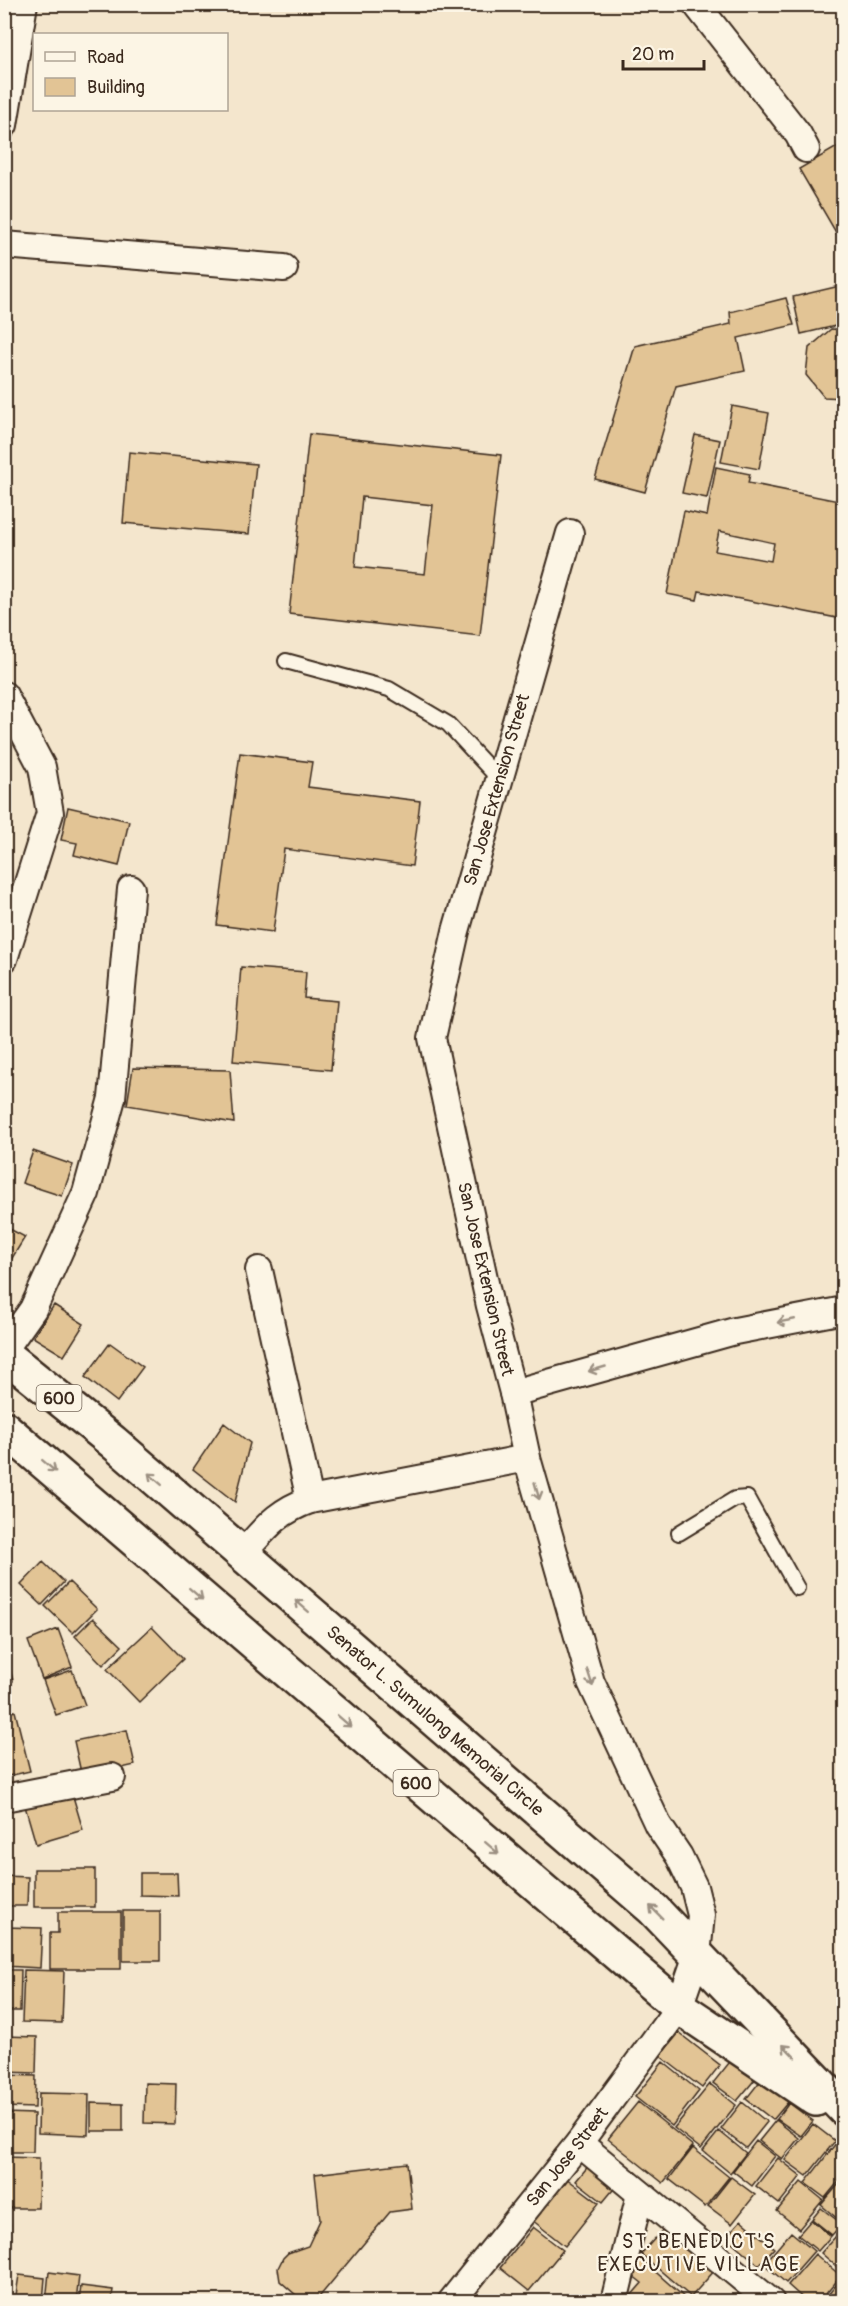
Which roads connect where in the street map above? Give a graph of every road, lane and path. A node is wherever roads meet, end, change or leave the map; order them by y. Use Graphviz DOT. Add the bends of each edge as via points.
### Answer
graph roads {
  1 [pos="24,4"];
  2 [pos="696,4"];
  3 [pos="4,125"];
  4 [pos="806,149"];
  5 [pos="4,245"];
  6 [pos="284,268"];
  7 [pos="570,533"];
  8 [pos="286,661"];
  9 [pos="4,695"];
  10 [pos="499,779"];
  11 [pos="131,889"];
  12 [pos="4,959"];
  13 [pos="259,1270"];
  14 [pos="843,1310"];
  15 [pos="4,1352"];
  16 [pos="513,1393"];
  17 [pos="4,1428"];
  18 [pos="527,1458"];
  19 [pos="310,1500"];
  20 [pos="679,1533"];
  21 [pos="242,1554"];
  22 [pos="797,1588"];
  23 [pos="112,1777"];
  24 [pos="4,1798"];
  25 [pos="697,1955"];
  26 [pos="679,2007"];
  27 [pos="843,2109"];
  28 [pos="843,2118"];
  29 [pos="579,2143"];
  30 [pos="640,2194"];
  31 [pos="451,2301"];
  32 [pos="614,2301"];
  33 [pos="771,2301"];
  1 -- 3 [label="street"];
  2 -- 4 [label="street"];
  5 -- 6 [label="street"];
  7 -- 10 [label="street, San Jose Extension Street"];
  8 -- 10 [label="lane" via="389,689 448,724"];
  9 -- 12 [label="street" via="42,767 50,813"];
  10 -- 16 [label="street, San Jose Extension Street" via="456,931 432,1038 490,1306"];
  11 -- 15 [label="street" via="112,1098 92,1172 33,1309"];
  13 -- 19 [label="street"];
  14 -- 16 [label="street, one-way" via="735,1331"];
  21 -- 15 [label="main road, Senator L. Sumulong Memorial Circle / 600, one-way"];
  16 -- 18 [label="street, San Jose Extension Street"];
  17 -- 26 [label="main road, 600, one-way"];
  18 -- 19 [label="street"];
  18 -- 25 [label="street, San Jose Extension Street, one-way" via="591,1682 658,1825 694,1887 701,1916"];
  19 -- 21 [label="street" via="280,1514"];
  20 -- 22 [label="lane" via="735,1499 747,1498"];
  25 -- 21 [label="main road, Senator L. Sumulong Memorial Circle / 600, one-way" via="653,1909"];
  23 -- 24 [label="street"];
  25 -- 26 [label="street, San Jose Extension Street"];
  27 -- 25 [label="main road, Senator L. Sumulong Memorial Circle / 600, one-way"];
  26 -- 28 [label="main road, 600"];
  26 -- 29 [label="street, San Jose Street"];
  29 -- 30 [label="street"];
  29 -- 31 [label="street, San Jose Street"];
  30 -- 32 [label="street"];
  30 -- 33 [label="street"];
}
